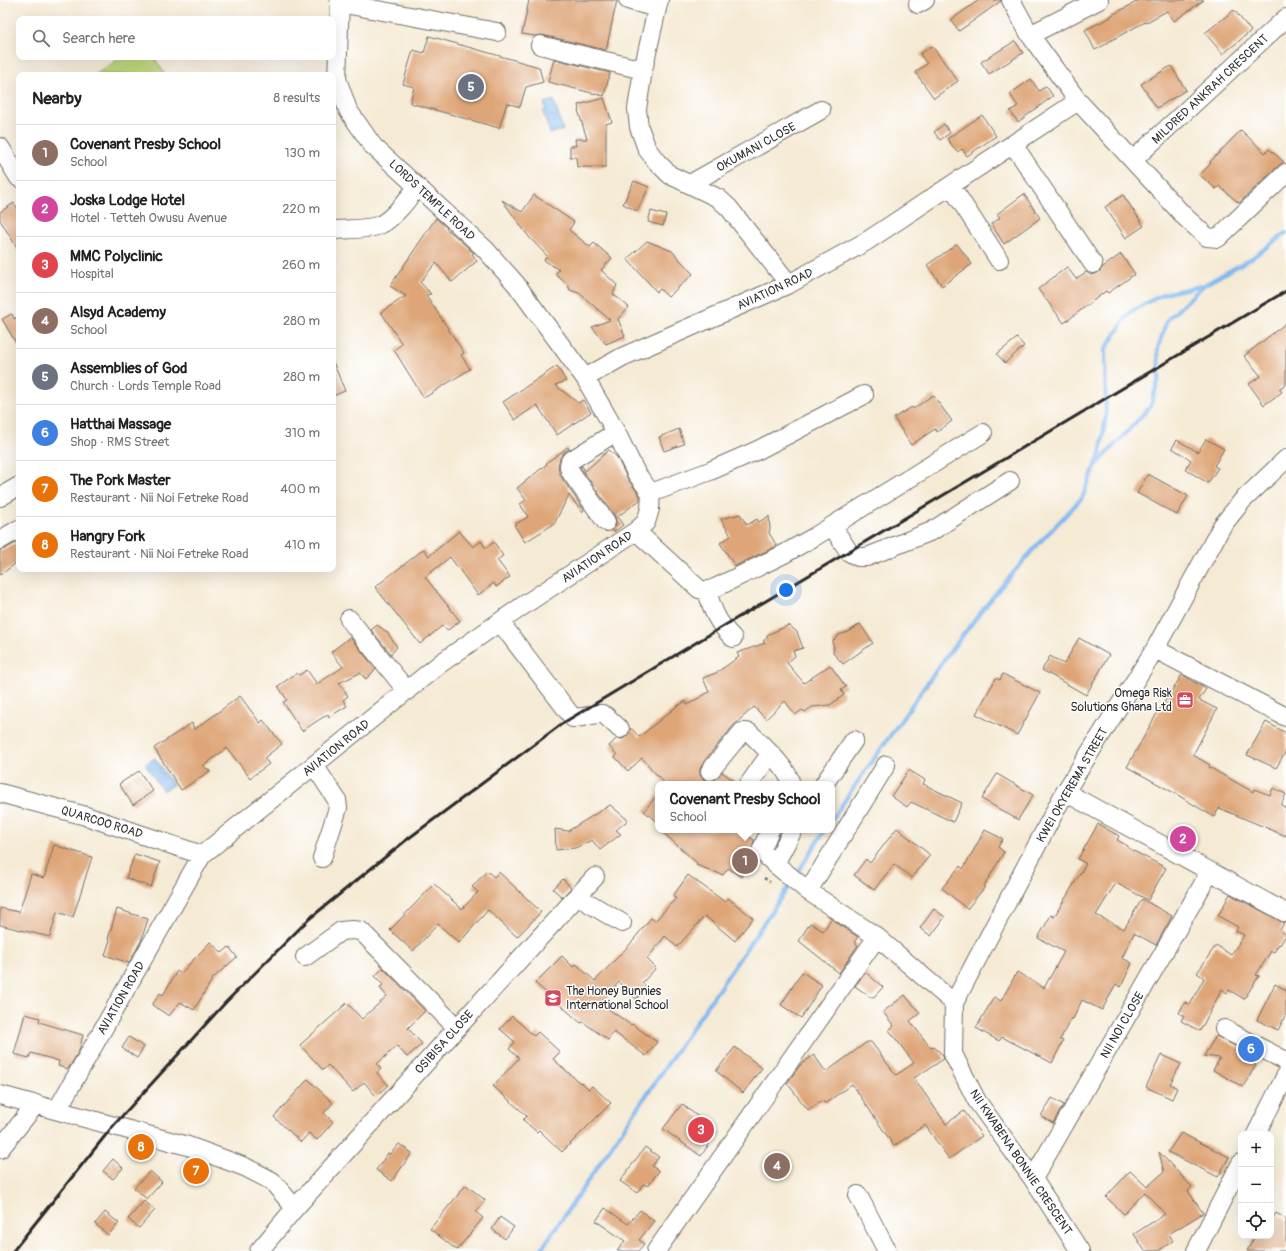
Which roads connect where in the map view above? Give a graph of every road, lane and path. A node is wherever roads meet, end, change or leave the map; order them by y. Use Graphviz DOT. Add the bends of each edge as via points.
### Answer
graph roads {
  1 [pos="628,0"];
  2 [pos="1011,0"];
  3 [pos="1100,0"];
  4 [pos="340,2"];
  5 [pos="658,4"];
  6 [pos="1286,18"];
  7 [pos="497,32"];
  8 [pos="1030,35"];
  9 [pos="540,44"];
  10 [pos="643,70"];
  11 [pos="1078,101"];
  12 [pos="821,110"];
  13 [pos="1013,144"];
  14 [pos="0,147"];
  15 [pos="1133,160"];
  16 [pos="16,173"];
  17 [pos="1286,173"];
  18 [pos="690,184"];
  19 [pos="950,186"];
  20 [pos="417,188"];
  21 [pos="336,230"];
  22 [pos="999,260"];
  23 [pos="1093,264"];
  24 [pos="789,284"];
  25 [pos="585,378"];
  26 [pos="864,394"];
  27 [pos="616,432"];
  28 [pos="983,434"];
  29 [pos="1286,459"];
  30 [pos="1010,481"];
  31 [pos="16,488"];
  32 [pos="651,493"];
  33 [pos="0,497"];
  34 [pos="606,522"];
  35 [pos="832,526"];
  36 [pos="16,531"];
  37 [pos="636,531"];
  38 [pos="0,540"];
  39 [pos="707,591"];
  40 [pos="349,618"];
  41 [pos="500,622"];
  42 [pos="733,638"];
  43 [pos="1155,649"];
  44 [pos="407,691"];
  45 [pos="1286,717"];
  46 [pos="620,730"];
  47 [pos="854,740"];
  48 [pos="770,754"];
  49 [pos="314,765"];
  50 [pos="886,765"];
  51 [pos="710,771"];
  52 [pos="751,781"];
  53 [pos="790,781"];
  54 [pos="826,781"];
  55 [pos="1065,792"];
  56 [pos="0,793"];
  57 [pos="769,833"];
  58 [pos="792,833"];
  59 [pos="202,855"];
  60 [pos="322,858"];
  61 [pos="778,867"];
  62 [pos="1210,872"];
  63 [pos="595,877"];
  64 [pos="802,886"];
  65 [pos="577,896"];
  66 [pos="1286,913"];
  67 [pos="622,923"];
  68 [pos="877,937"];
  69 [pos="305,957"];
  70 [pos="954,1003"];
  71 [pos="457,1028"];
  72 [pos="1224,1029"];
  73 [pos="1286,1061"];
  74 [pos="1286,1074"];
  75 [pos="0,1096"];
  76 [pos="36,1104"];
  77 [pos="57,1110"];
  78 [pos="1258,1131"];
  79 [pos="0,1148"];
  80 [pos="1239,1167"];
  81 [pos="1033,1179"];
  82 [pos="858,1195"];
  83 [pos="295,1208"];
  84 [pos="259,1251"];
  85 [pos="656,1251"];
  86 [pos="887,1251"];
  87 [pos="1080,1251"];
  88 [pos="1196,1251"];
  1 -- 5 [label="street"];
  2 -- 8 [label="street"];
  3 -- 8 [label="street"];
  4 -- 7 [label="street"];
  4 -- 20 [label="street, LORDS TEMPLE ROAD" via="337,79 348,110 373,146"];
  5 -- 10 [label="street"];
  6 -- 15 [label="street, MILDRED ANKRAH CRESCENT"];
  8 -- 11 [label="street"];
  9 -- 10 [label="street"];
  10 -- 18 [label="street" via="637,109 638,127 657,162 670,175"];
  11 -- 13 [label="street, AVIATION ROAD"];
  11 -- 15 [label="street"];
  12 -- 18 [label="street, OKUMANI CLOSE"];
  13 -- 19 [label="street, AVIATION ROAD"];
  13 -- 23 [label="street"];
  14 -- 16 [label="street"];
  15 -- 17 [label="street" via="1185,217 1207,237 1218,238"];
  18 -- 24 [label="street" via="718,198 729,208"];
  19 -- 22 [label="street"];
  19 -- 24 [label="street, AVIATION ROAD" via="867,241"];
  20 -- 21 [label="street" via="400,209 379,226"];
  20 -- 25 [label="street, LORDS TEMPLE ROAD" via="485,249 516,284"];
  24 -- 25 [label="street, AVIATION ROAD" via="635,351"];
  25 -- 27 [label="street"];
  26 -- 32 [label="street" via="758,450"];
  27 -- 32 [label="street" via="636,473"];
  27 -- 34 [label="street" via="569,464 572,474"];
  28 -- 35 [label="street"];
  29 -- 43 [label="street, KWEI OKYEREMA STREET" via="1242,501 1222,526"];
  30 -- 35 [label="street" via="932,531 867,557 858,557 849,552"];
  31 -- 33 [label="street"];
  32 -- 37 [label="street, AVIATION ROAD" via="646,522"];
  35 -- 39 [label="street" via="784,554"];
  36 -- 38 [label="street"];
  37 -- 39 [label="street" via="699,589"];
  37 -- 41 [label="street, AVIATION ROAD"];
  39 -- 42 [label="street" via="717,619"];
  40 -- 44 [label="street"];
  41 -- 44 [label="street, AVIATION ROAD" via="441,663"];
  41 -- 46 [label="street" via="573,718 602,714"];
  43 -- 45 [label="street"];
  43 -- 55 [label="street, KWEI OKYEREMA STREET"];
  44 -- 49 [label="street, AVIATION ROAD"];
  47 -- 54 [label="street"];
  48 -- 51 [label="street" via="750,734 742,732"];
  48 -- 52 [label="street"];
  48 -- 53 [label="street" via="789,775"];
  49 -- 59 [label="street, AVIATION ROAD"];
  49 -- 60 [label="street" via="337,800 338,808"];
  50 -- 64 [label="street"];
  55 -- 62 [label="street"];
  55 -- 70 [label="street, KWEI OKYEREMA STREET"];
  56 -- 59 [label="street, QUARCOO ROAD" via="86,816"];
  57 -- 61 [label="street" via="761,851"];
  58 -- 61 [label="street"];
  59 -- 77 [label="street, AVIATION ROAD"];
  61 -- 64 [label="street"];
  62 -- 66 [label="street"];
  62 -- 81 [label="street, NII NOI CLOSE"];
  63 -- 65 [label="street, OSIBISA CLOSE"];
  64 -- 68 [label="street"];
  65 -- 67 [label="street"];
  65 -- 71 [label="street, OSIBISA CLOSE"];
  68 -- 70 [label="street"];
  68 -- 85 [label="street"];
  69 -- 71 [label="street" via="341,931 361,932"];
  70 -- 81 [label="street, NII KWABENA BONNIE CRESCENT" via="953,1054 977,1101"];
  71 -- 83 [label="street, OSIBISA CLOSE"];
  72 -- 73 [label="street"];
  74 -- 78 [label="street"];
  75 -- 76 [label="street"];
  76 -- 77 [label="street"];
  76 -- 79 [label="street"];
  77 -- 83 [label="street" via="188,1146 245,1166 272,1181"];
  80 -- 88 [label="street"];
  81 -- 87 [label="street, NII KWABENA BONNIE CRESCENT"];
  82 -- 86 [label="street"];
  83 -- 84 [label="street, OSIBISA CLOSE"];
}
